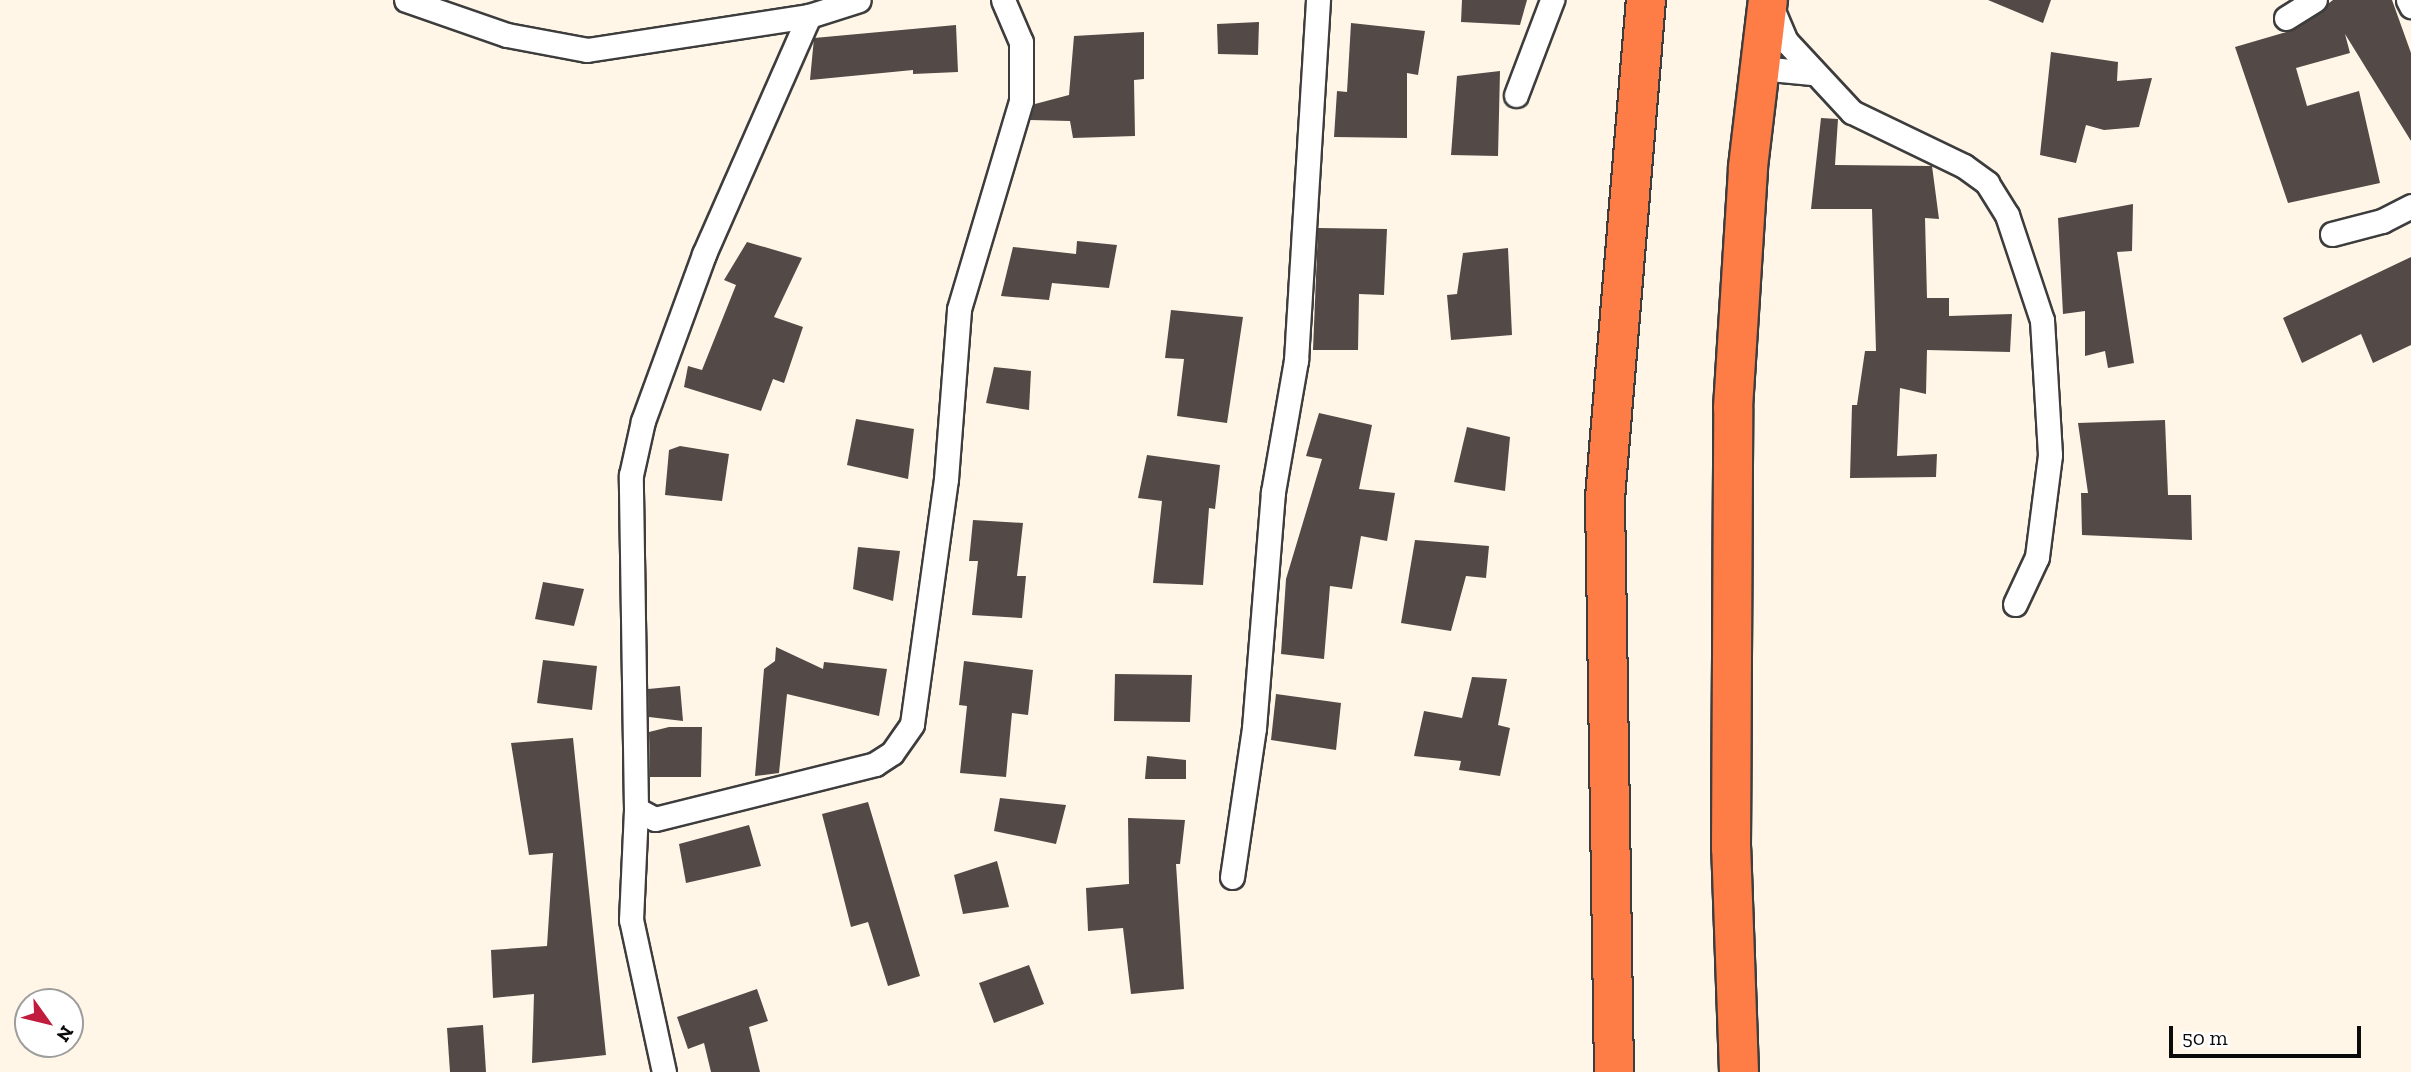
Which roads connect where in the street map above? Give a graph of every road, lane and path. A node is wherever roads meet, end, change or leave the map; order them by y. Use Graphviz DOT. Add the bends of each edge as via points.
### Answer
graph roads {
  1 [pos="406,0"];
  2 [pos="859,0"];
  3 [pos="1003,0"];
  4 [pos="1318,0"];
  5 [pos="1552,0"];
  6 [pos="1646,0"];
  7 [pos="1768,0"];
  8 [pos="2315,0"];
  9 [pos="2408,0"];
  10 [pos="2411,6"];
  11 [pos="809,16"];
  12 [pos="2286,18"];
  13 [pos="1760,68"];
  14 [pos="1812,73"];
  15 [pos="1517,95"];
  16 [pos="2411,206"];
  17 [pos="2332,234"];
  18 [pos="2015,604"];
  19 [pos="636,809"];
  20 [pos="1232,877"];
  21 [pos="664,1072"];
  22 [pos="1615,1072"];
  23 [pos="1739,1072"];
  1 -- 11 [label="street" via="495,32 587,50"];
  2 -- 11 [label="street"];
  3 -- 19 [label="street" via="1021,42 1021,101 958,309 946,479 912,724 892,753 875,764 654,819"];
  4 -- 20 [label="street" via="1296,360 1273,492 1254,728"];
  5 -- 15 [label="street"];
  6 -- 22 [label="highway" via="1605,498"];
  7 -- 13 [label="highway"];
  7 -- 14 [label="street" via="1786,41"];
  8 -- 12 [label="street"];
  9 -- 10 [label="street"];
  11 -- 19 [label="street" via="704,254 636,449 628,505"];
  13 -- 14 [label="street"];
  13 -- 23 [label="highway" via="1733,408 1731,848"];
  14 -- 18 [label="street" via="1852,112 1964,166 1987,183 2025,259 2042,320 2050,455 2037,557"];
  16 -- 17 [label="street" via="2382,221"];
  19 -- 21 [label="street" via="631,920"];
}
